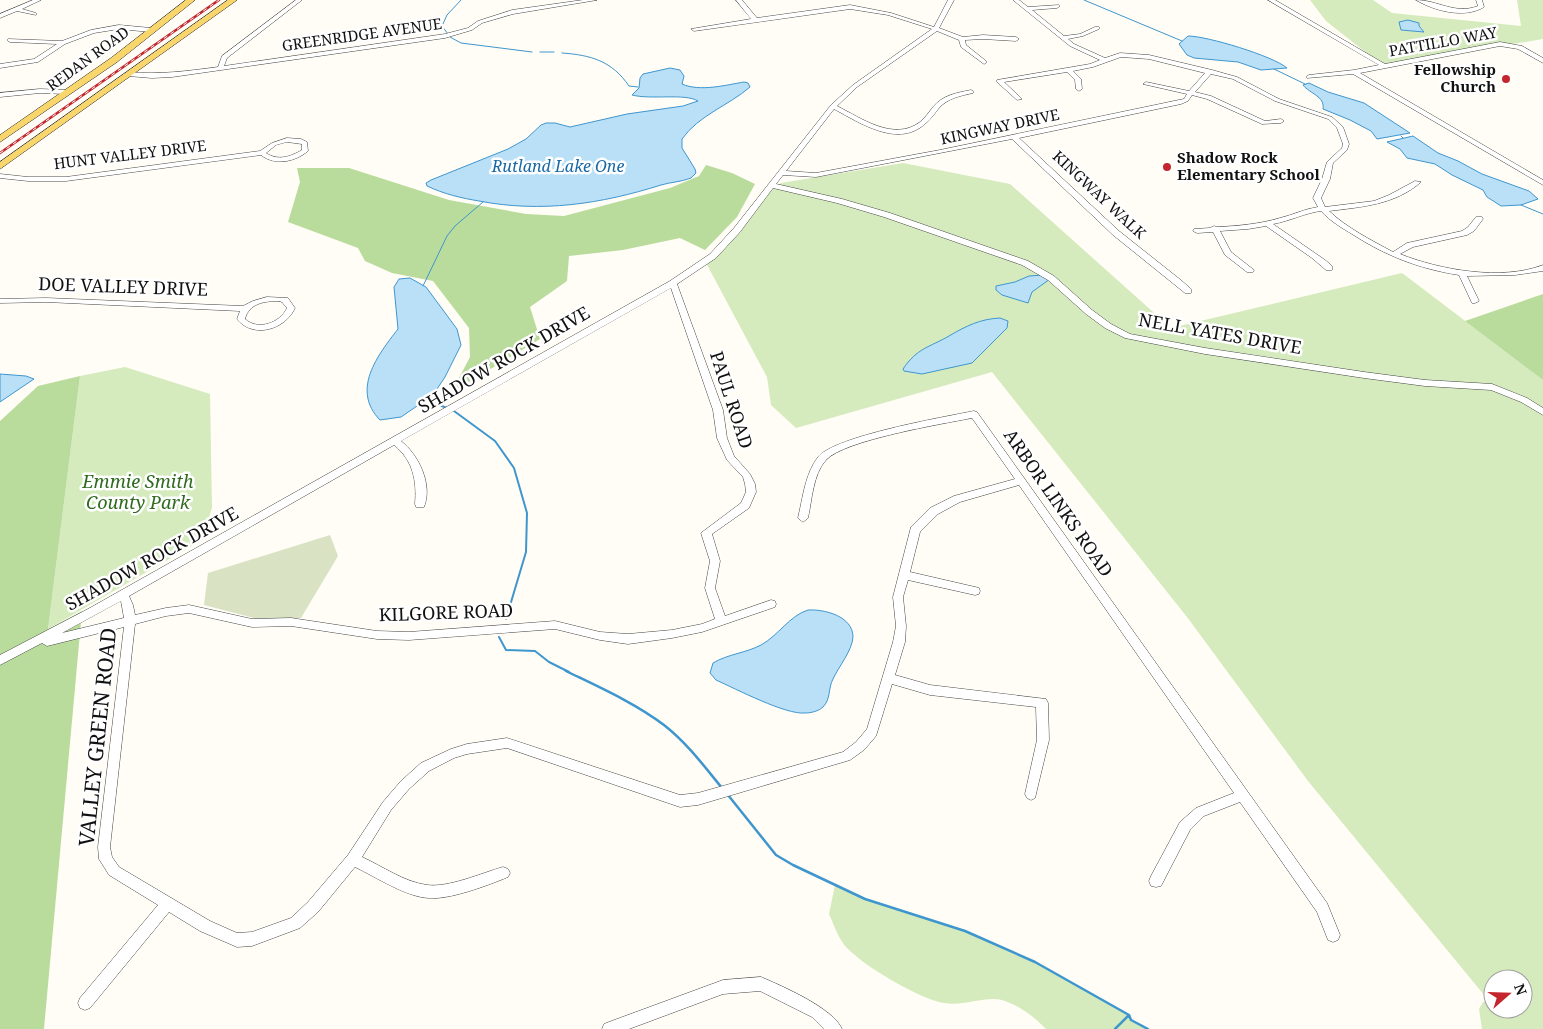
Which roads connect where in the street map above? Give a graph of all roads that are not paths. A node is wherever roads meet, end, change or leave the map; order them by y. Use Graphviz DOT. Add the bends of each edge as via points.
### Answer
graph roads {
  1 [pos="38,0"];
  2 [pos="191,0"];
  3 [pos="233,0"];
  4 [pos="299,0"];
  5 [pos="594,0"];
  6 [pos="739,0"];
  7 [pos="951,0"];
  8 [pos="1016,0"];
  9 [pos="1271,0"];
  10 [pos="1283,0"];
  11 [pos="1419,0"];
  12 [pos="1479,0"];
  13 [pos="1057,6"];
  14 [pos="16,9"];
  15 [pos="1027,9"];
  16 [pos="1308,13"];
  17 [pos="34,14"];
  18 [pos="0,16"];
  19 [pos="755,20"];
  20 [pos="1097,28"];
  21 [pos="694,29"];
  22 [pos="936,29"];
  23 [pos="151,30"];
  24 [pos="1063,38"];
  25 [pos="962,39"];
  26 [pos="1016,39"];
  27 [pos="10,40"];
  28 [pos="63,43"];
  29 [pos="1104,60"];
  30 [pos="1543,61"];
  31 [pos="984,62"];
  32 [pos="1382,65"];
  33 [pos="0,66"];
  34 [pos="222,68"];
  35 [pos="1067,69"];
  36 [pos="1210,71"];
  37 [pos="1354,72"];
  38 [pos="128,74"];
  39 [pos="1309,77"];
  40 [pos="1146,84"];
  41 [pos="1079,89"];
  42 [pos="66,92"];
  43 [pos="971,92"];
  44 [pos="1191,92"];
  45 [pos="0,95"];
  46 [pos="1019,99"];
  47 [pos="832,106"];
  48 [pos="1280,121"];
  49 [pos="1014,138"];
  50 [pos="0,139"];
  51 [pos="263,153"];
  52 [pos="0,166"];
  53 [pos="780,174"];
  54 [pos="0,176"];
  55 [pos="1417,182"];
  56 [pos="1543,183"];
  57 [pos="772,185"];
  58 [pos="1323,209"];
  59 [pos="1479,219"];
  60 [pos="1267,223"];
  61 [pos="1214,228"];
  62 [pos="1197,231"];
  63 [pos="1394,255"];
  64 [pos="1543,267"];
  65 [pos="1329,268"];
  66 [pos="1250,270"];
  67 [pos="1463,275"];
  68 [pos="673,283"];
  69 [pos="1188,291"];
  70 [pos="1474,300"];
  71 [pos="0,301"];
  72 [pos="245,309"];
  73 [pos="1543,412"];
  74 [pos="394,441"];
  75 [pos="1021,481"];
  76 [pos="420,504"];
  77 [pos="803,518"];
  78 [pos="904,575"];
  79 [pos="976,591"];
  80 [pos="123,594"];
  81 [pos="771,604"];
  82 [pos="130,621"];
  83 [pos="721,621"];
  84 [pos="33,644"];
  85 [pos="0,660"];
  86 [pos="888,678"];
  87 [pos="1031,794"];
  88 [pos="1243,796"];
  89 [pos="353,859"];
  90 [pos="503,873"];
  91 [pos="1156,881"];
  92 [pos="168,904"];
  93 [pos="1333,936"];
  94 [pos="85,1003"];
  95 [pos="609,1029"];
  96 [pos="836,1029"];
  1 -- 14 [label="street"];
  2 -- 23 [label="main road, REDAN ROAD"];
  3 -- 38 [label="main road"];
  4 -- 34 [label="street" via="224,57"];
  5 -- 34 [label="street, GREENRIDGE AVENUE" via="512,12 480,22 470,30 445,36"];
  6 -- 19 [label="street"];
  7 -- 22 [label="street, SHADOW ROCK DRIVE"];
  8 -- 15 [label="street"];
  9 -- 32 [label="street, PATTILLO WAY"];
  10 -- 16 [label="street"];
  11 -- 12 [label="street" via="1462,11 1481,7"];
  13 -- 15 [label="street"];
  14 -- 17 [label="street"];
  14 -- 18 [label="street"];
  15 -- 24 [label="street"];
  19 -- 21 [label="street"];
  19 -- 22 [label="street" via="850,7 882,12"];
  20 -- 24 [label="street"];
  22 -- 25 [label="street"];
  22 -- 47 [label="street, SHADOW ROCK DRIVE"];
  23 -- 28 [label="street" via="106,28 86,32"];
  23 -- 42 [label="main road, REDAN ROAD"];
  24 -- 29 [label="street"];
  25 -- 26 [label="street"];
  25 -- 31 [label="street" via="963,46"];
  27 -- 28 [label="street"];
  28 -- 33 [label="street" via="36,61"];
  29 -- 35 [label="street" via="1091,66"];
  29 -- 36 [label="street" via="1120,55 1137,55"];
  30 -- 32 [label="street, PATTILLO WAY" via="1520,47 1506,44"];
  32 -- 37 [label="street"];
  34 -- 38 [label="street, GREENRIDGE AVENUE" via="152,76"];
  35 -- 41 [label="street" via="1078,79"];
  35 -- 46 [label="street" via="999,82"];
  36 -- 44 [label="street, KINGWAY DRIVE"];
  36 -- 58 [label="street" via="1235,78 1277,100 1330,118 1340,127 1345,149 1328,166 1317,198"];
  37 -- 39 [label="street"];
  37 -- 56 [label="street"];
  38 -- 52 [label="main road"];
  40 -- 44 [label="street"];
  42 -- 45 [label="street"];
  42 -- 50 [label="main road, REDAN ROAD"];
  43 -- 47 [label="street" via="944,100 919,126 902,131 876,128"];
  44 -- 48 [label="street" via="1213,98 1264,123"];
  44 -- 49 [label="street, KINGWAY DRIVE" via="1181,102"];
  47 -- 53 [label="street, SHADOW ROCK DRIVE"];
  49 -- 53 [label="street, KINGWAY DRIVE" via="816,175"];
  49 -- 69 [label="street, KINGWAY WALK" via="1116,233 1166,270"];
  51 -- 51 [label="street, HUNT VALLEY DRIVE" via="272,160 290,158 305,151 306,145 301,141 288,140 274,144"];
  51 -- 54 [label="street, HUNT VALLEY DRIVE" via="66,178 28,180"];
  53 -- 57 [label="street, SHADOW ROCK DRIVE"];
  55 -- 58 [label="street" via="1383,200"];
  57 -- 68 [label="street, SHADOW ROCK DRIVE" via="738,230 713,256"];
  57 -- 73 [label="street, NELL YATES DRIVE" via="887,215 1025,263 1051,278 1108,326 1128,336 1204,351 1425,383 1492,387"];
  58 -- 60 [label="street"];
  58 -- 63 [label="street" via="1369,243"];
  59 -- 63 [label="street" via="1464,233 1410,245"];
  60 -- 61 [label="street"];
  60 -- 65 [label="street"];
  61 -- 62 [label="street"];
  61 -- 66 [label="street" via="1228,253"];
  63 -- 67 [label="street" via="1416,264"];
  64 -- 67 [label="street" via="1520,273"];
  67 -- 70 [label="street"];
  68 -- 74 [label="street, SHADOW ROCK DRIVE"];
  68 -- 83 [label="street, PAUL ROAD" via="718,410 722,438 730,458 750,484 751,492 744,505 706,534 715,561 710,588"];
  71 -- 72 [label="street, DOE VALLEY DRIVE" via="53,300"];
  72 -- 72 [label="street, DOE VALLEY DRIVE" via="242,314 244,323 260,327 281,321 291,308 285,300 271,298"];
  74 -- 76 [label="street" via="405,448 416,466 422,492"];
  74 -- 80 [label="street, SHADOW ROCK DRIVE"];
  75 -- 77 [label="street, ARBOR LINKS ROAD" via="974,414 845,444 824,455 812,473"];
  75 -- 78 [label="street, VALLEY GREEN ROAD" via="957,499 934,511 915,530"];
  75 -- 88 [label="street, ARBOR LINKS ROAD"];
  78 -- 79 [label="street"];
  78 -- 86 [label="street, VALLEY GREEN ROAD" via="898,597 899,642"];
  80 -- 82 [label="street, VALLEY GREEN ROAD"];
  80 -- 84 [label="street, SHADOW ROCK DRIVE"];
  81 -- 83 [label="street, KILGORE ROAD"];
  82 -- 83 [label="street, KILGORE ROAD" via="189,609 252,623 291,622 378,635 409,636 555,625 628,639 672,634"];
  82 -- 84 [label="street, KILGORE ROAD"];
  82 -- 92 [label="street, VALLEY GREEN ROAD" via="104,847 106,859 114,871"];
  84 -- 85 [label="street, SHADOW ROCK DRIVE"];
  86 -- 87 [label="street" via="930,690 1042,703 1043,740"];
  86 -- 89 [label="street, VALLEY GREEN ROAD" via="872,732 846,756 698,800 680,801 507,743 450,754 425,767 405,785"];
  88 -- 91 [label="street" via="1200,812 1185,826"];
  88 -- 93 [label="street, ARBOR LINKS ROAD" via="1322,908"];
  89 -- 90 [label="street" via="428,892"];
  89 -- 92 [label="street, VALLEY GREEN ROAD" via="313,907 295,923 252,939 237,940"];
  92 -- 94 [label="street"];
  95 -- 96 [label="street" via="723,988 761,984 818,1012"];
}
